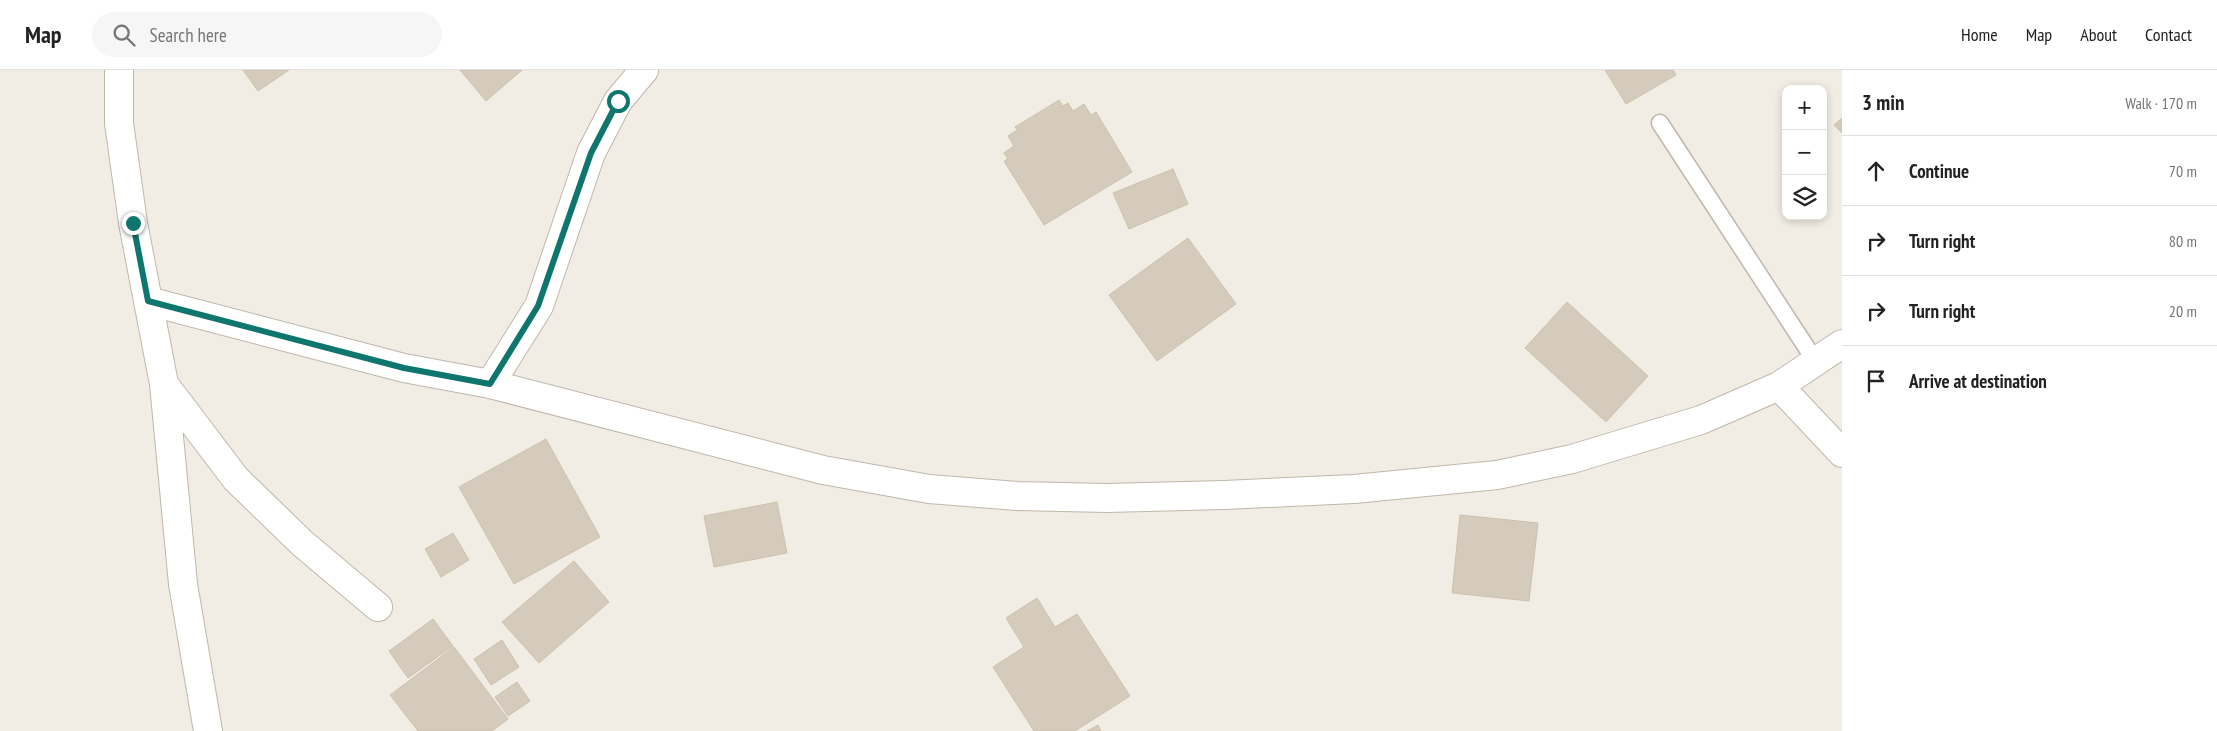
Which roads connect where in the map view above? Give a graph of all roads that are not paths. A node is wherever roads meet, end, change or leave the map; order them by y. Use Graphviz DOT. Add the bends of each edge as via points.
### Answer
graph roads {
  1 [pos="119,70"];
  2 [pos="644,70"];
  3 [pos="1660,122"];
  4 [pos="148,301"];
  5 [pos="1842,344"];
  6 [pos="1816,362"];
  7 [pos="164,384"];
  8 [pos="490,384"];
  9 [pos="1779,386"];
  10 [pos="1842,453"];
  11 [pos="378,607"];
  12 [pos="208,731"];
  1 -- 4 [label="street" via="119,123"];
  2 -- 8 [label="street" via="618,101 591,153 538,306"];
  3 -- 6 [label="lane"];
  4 -- 7 [label="street"];
  4 -- 8 [label="street" via="404,368"];
  5 -- 6 [label="street"];
  6 -- 9 [label="street"];
  7 -- 11 [label="street" via="236,479 302,543"];
  7 -- 12 [label="street" via="182,584"];
  8 -- 9 [label="street" via="823,470 929,489 1017,496 1107,498 1354,488 1497,475 1572,459 1701,420"];
  9 -- 10 [label="street"];
}
